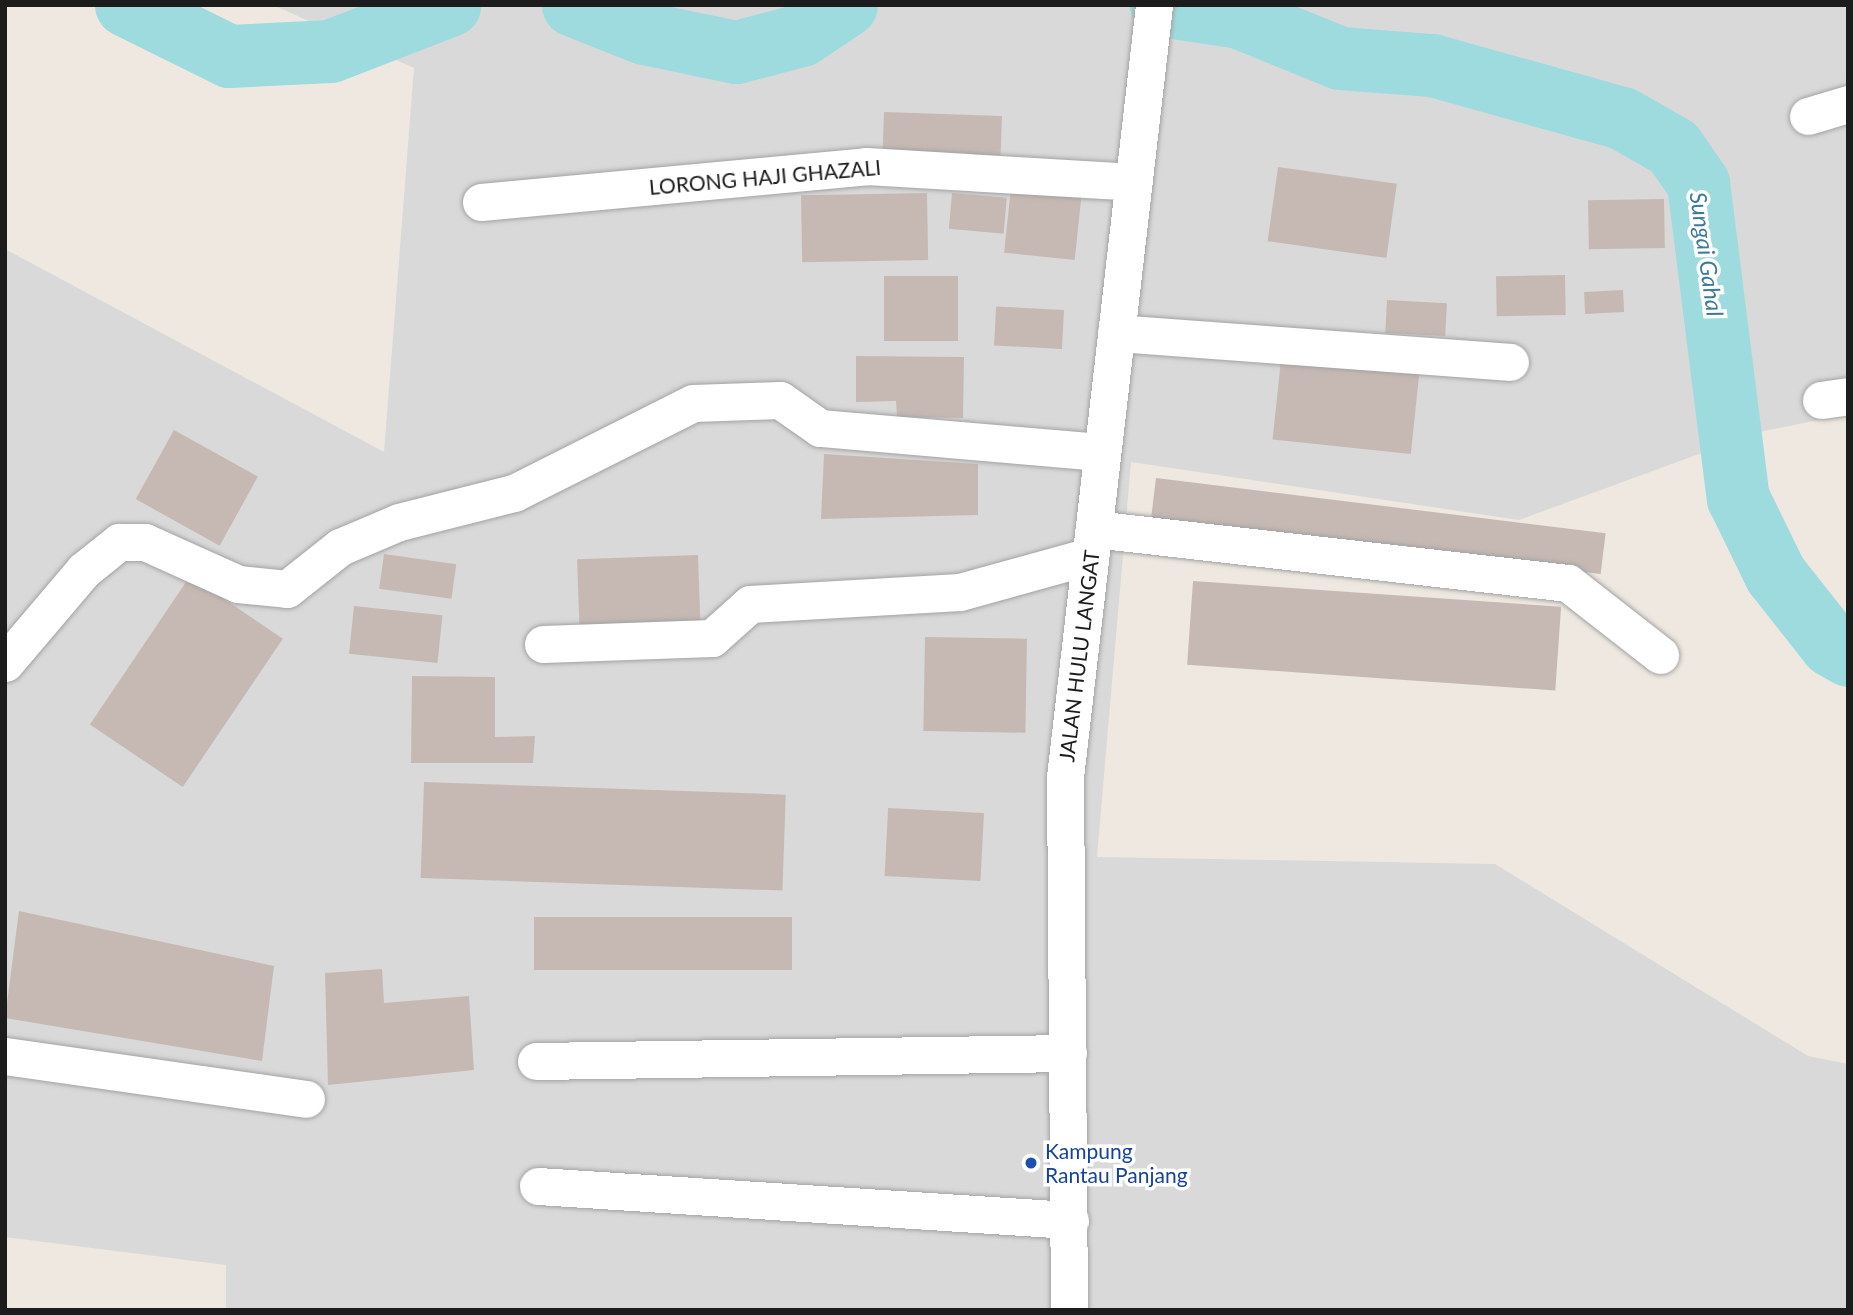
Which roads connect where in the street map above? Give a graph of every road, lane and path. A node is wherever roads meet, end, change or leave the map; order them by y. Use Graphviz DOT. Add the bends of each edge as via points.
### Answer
graph roads {
  1 [pos="1154,5"];
  2 [pos="1848,104"];
  3 [pos="1808,116"];
  4 [pos="1134,182"];
  5 [pos="481,202"];
  6 [pos="1116,334"];
  7 [pos="1510,362"];
  8 [pos="1102,452"];
  9 [pos="1092,542"];
  10 [pos="543,644"];
  11 [pos="1660,655"];
  12 [pos="5,663"];
  13 [pos="1068,1054"];
  14 [pos="5,1056"];
  15 [pos="536,1061"];
  16 [pos="306,1099"];
  17 [pos="538,1186"];
  18 [pos="1070,1220"];
  19 [pos="1069,1310"];
  1 -- 4 [label="street, JALAN HULU LANGAT"];
  2 -- 3 [label="street"];
  4 -- 5 [label="street, LORONG HAJI GHAZALI" via="866,166"];
  4 -- 6 [label="street, JALAN HULU LANGAT"];
  6 -- 7 [label="street"];
  6 -- 8 [label="street, JALAN HULU LANGAT"];
  8 -- 9 [label="street, JALAN HULU LANGAT"];
  8 -- 12 [label="street" via="820,428 780,400 693,403 514,493 400,522 340,547 287,589 239,584 145,542 118,542 84,570"];
  9 -- 10 [label="street" via="960,592 750,604 712,638"];
  9 -- 11 [label="street" via="1568,583"];
  9 -- 13 [label="street, JALAN HULU LANGAT" via="1065,777"];
  13 -- 15 [label="street"];
  13 -- 18 [label="street, JALAN HULU LANGAT"];
  14 -- 16 [label="street"];
  17 -- 18 [label="street"];
  18 -- 19 [label="street, JALAN HULU LANGAT"];
}
